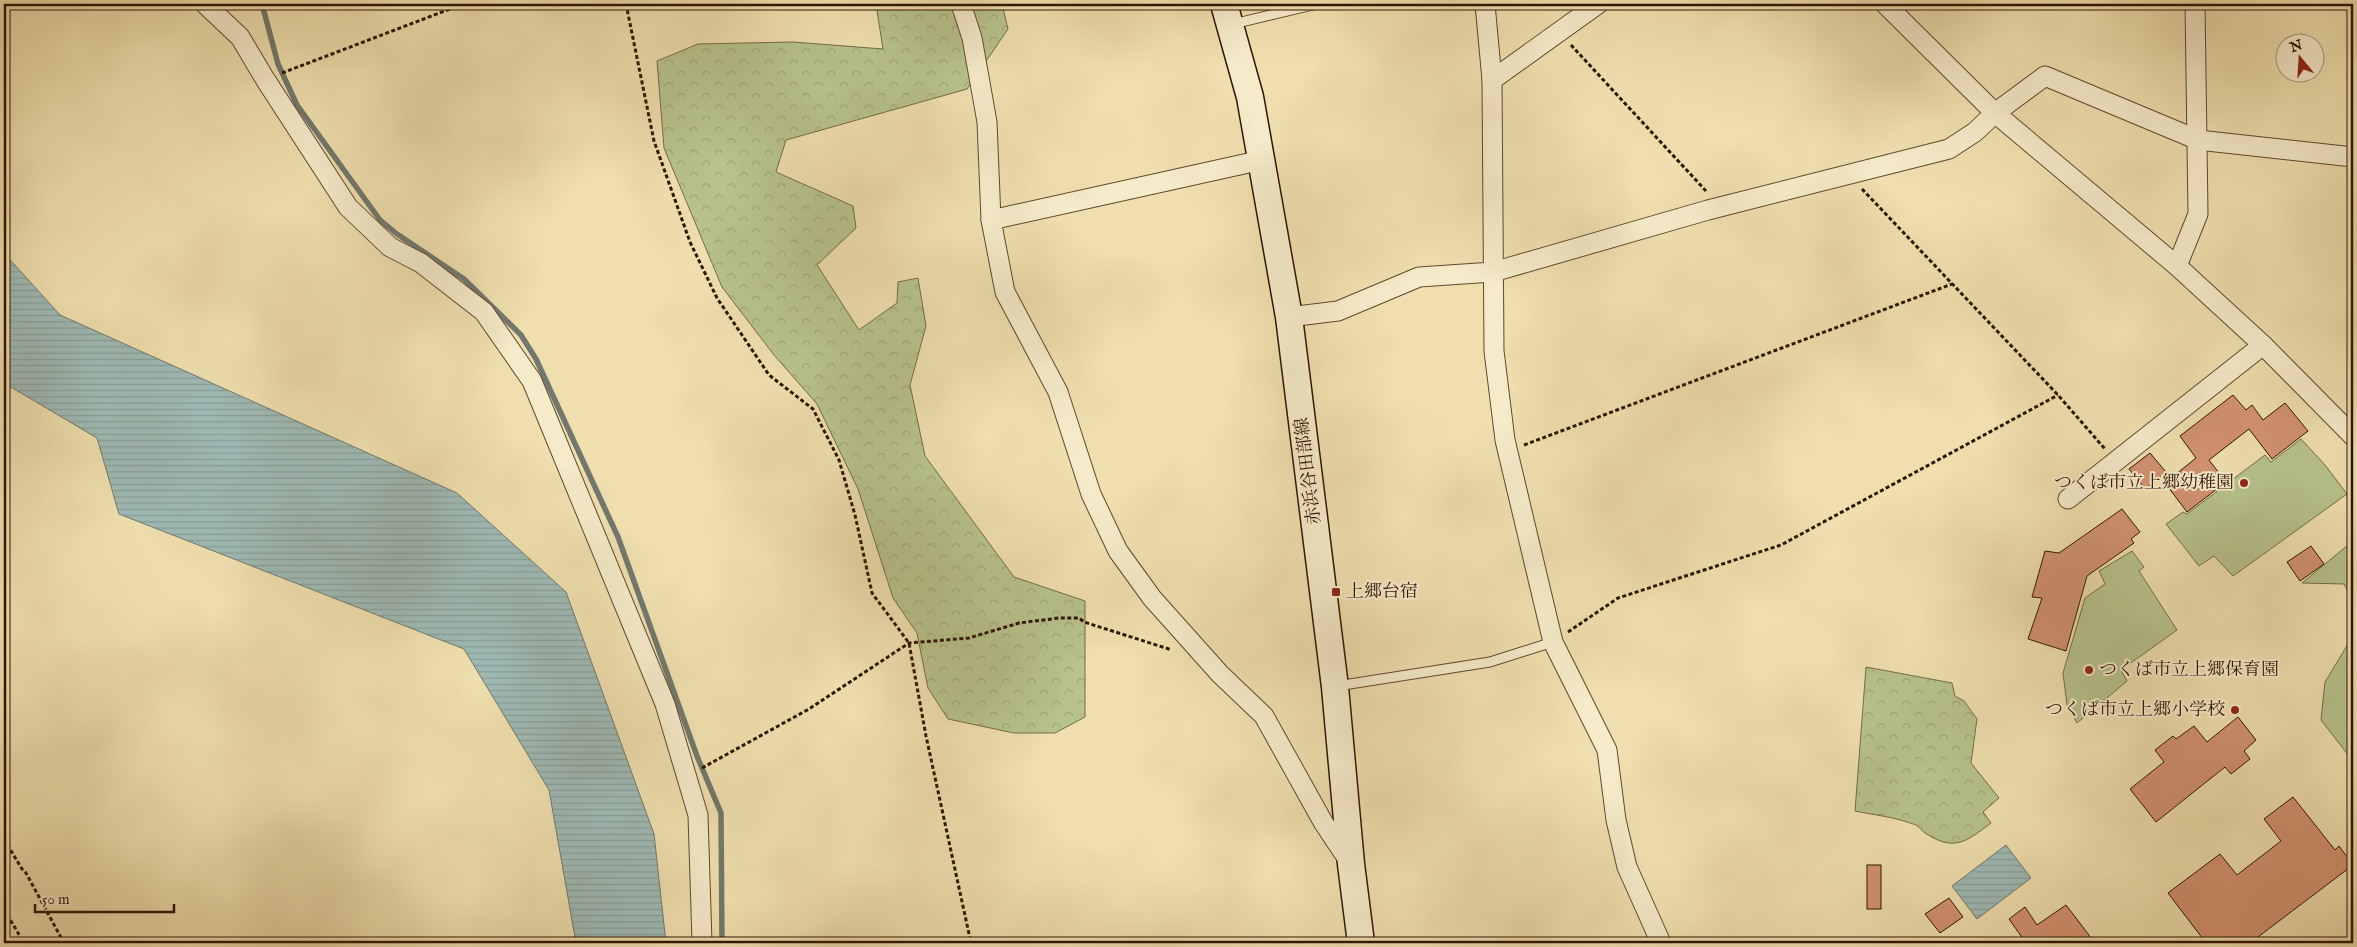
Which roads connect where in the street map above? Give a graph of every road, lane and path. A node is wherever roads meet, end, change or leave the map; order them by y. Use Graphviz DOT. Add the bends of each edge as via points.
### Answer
graph roads {
  1 [pos="205,4"];
  2 [pos="463,4"];
  3 [pos="626,4"];
  4 [pos="961,4"];
  5 [pos="1317,4"];
  6 [pos="1485,4"];
  7 [pos="1598,4"];
  8 [pos="1886,4"];
  9 [pos="2195,4"];
  10 [pos="1227,14"];
  11 [pos="1559,32"];
  12 [pos="265,80"];
  13 [pos="1492,80"];
  14 [pos="1995,113"];
  15 [pos="2198,140"];
  16 [pos="2353,157"];
  17 [pos="1262,160"];
  18 [pos="1848,174"];
  19 [pos="1721,207"];
  20 [pos="991,220"];
  21 [pos="2177,266"];
  22 [pos="1493,272"];
  23 [pos="1952,284"];
  24 [pos="1289,317"];
  25 [pos="2263,345"];
  26 [pos="2058,395"];
  27 [pos="2353,436"];
  28 [pos="1507,452"];
  29 [pos="2116,461"];
  30 [pos="2068,499"];
  31 [pos="1553,642"];
  32 [pos="909,643"];
  33 [pos="1177,652"];
  34 [pos="1335,687"];
  35 [pos="686,777"];
  36 [pos="4,840"];
  37 [pos="1351,864"];
  38 [pos="4,908"];
  39 [pos="24,943"];
  40 [pos="64,943"];
  41 [pos="702,943"];
  42 [pos="971,943"];
  43 [pos="1361,943"];
  44 [pos="1661,943"];
  1 -- 12 [label="street" via="240,37"];
  2 -- 12 [label="path"];
  3 -- 32 [label="path" via="654,141 690,242 717,298 769,375 813,409 839,460 872,593"];
  4 -- 20 [label="street" via="972,38 987,122"];
  5 -- 10 [label="lane"];
  6 -- 13 [label="street"];
  7 -- 11 [label="street"];
  8 -- 14 [label="street"];
  9 -- 15 [label="street"];
  10 -- 17 [label="main road, 赤浜谷田部線" via="1250,97"];
  11 -- 13 [label="street"];
  11 -- 19 [label="path"];
  12 -- 35 [label="street" via="348,207 390,247 420,262 484,312 532,381 665,704"];
  13 -- 22 [label="street"];
  14 -- 15 [label="street" via="2045,76"];
  14 -- 18 [label="street" via="1976,132 1949,149"];
  14 -- 21 [label="street"];
  15 -- 16 [label="street"];
  15 -- 21 [label="street" via="2198,214"];
  17 -- 20 [label="street"];
  17 -- 24 [label="main road, 赤浜谷田部線"];
  18 -- 19 [label="street"];
  18 -- 23 [label="path"];
  19 -- 22 [label="street"];
  20 -- 37 [label="street" via="1005,292 1058,392 1091,494 1118,551 1152,598 1220,674 1264,716 1323,822"];
  21 -- 25 [label="street"];
  22 -- 24 [label="street" via="1419,277 1338,311"];
  22 -- 28 [label="street" via="1494,352"];
  23 -- 26 [label="path"];
  23 -- 28 [label="path"];
  24 -- 34 [label="main road, 赤浜谷田部線"];
  25 -- 27 [label="street"];
  25 -- 29 [label="street"];
  26 -- 29 [label="path"];
  26 -- 31 [label="path" via="1781,545 1618,598"];
  28 -- 31 [label="street"];
  29 -- 30 [label="street"];
  31 -- 34 [label="lane" via="1490,662"];
  31 -- 44 [label="street" via="1607,750 1616,820 1627,867"];
  32 -- 33 [label="path" via="969,638 1019,623 1079,618"];
  32 -- 35 [label="path" via="809,709"];
  32 -- 42 [label="path"];
  34 -- 37 [label="main road, 赤浜谷田部線"];
  35 -- 41 [label="street" via="698,815"];
  36 -- 40 [label="path" via="35,887"];
  37 -- 43 [label="main road, 赤浜谷田部線"];
  38 -- 39 [label="path"];
}
